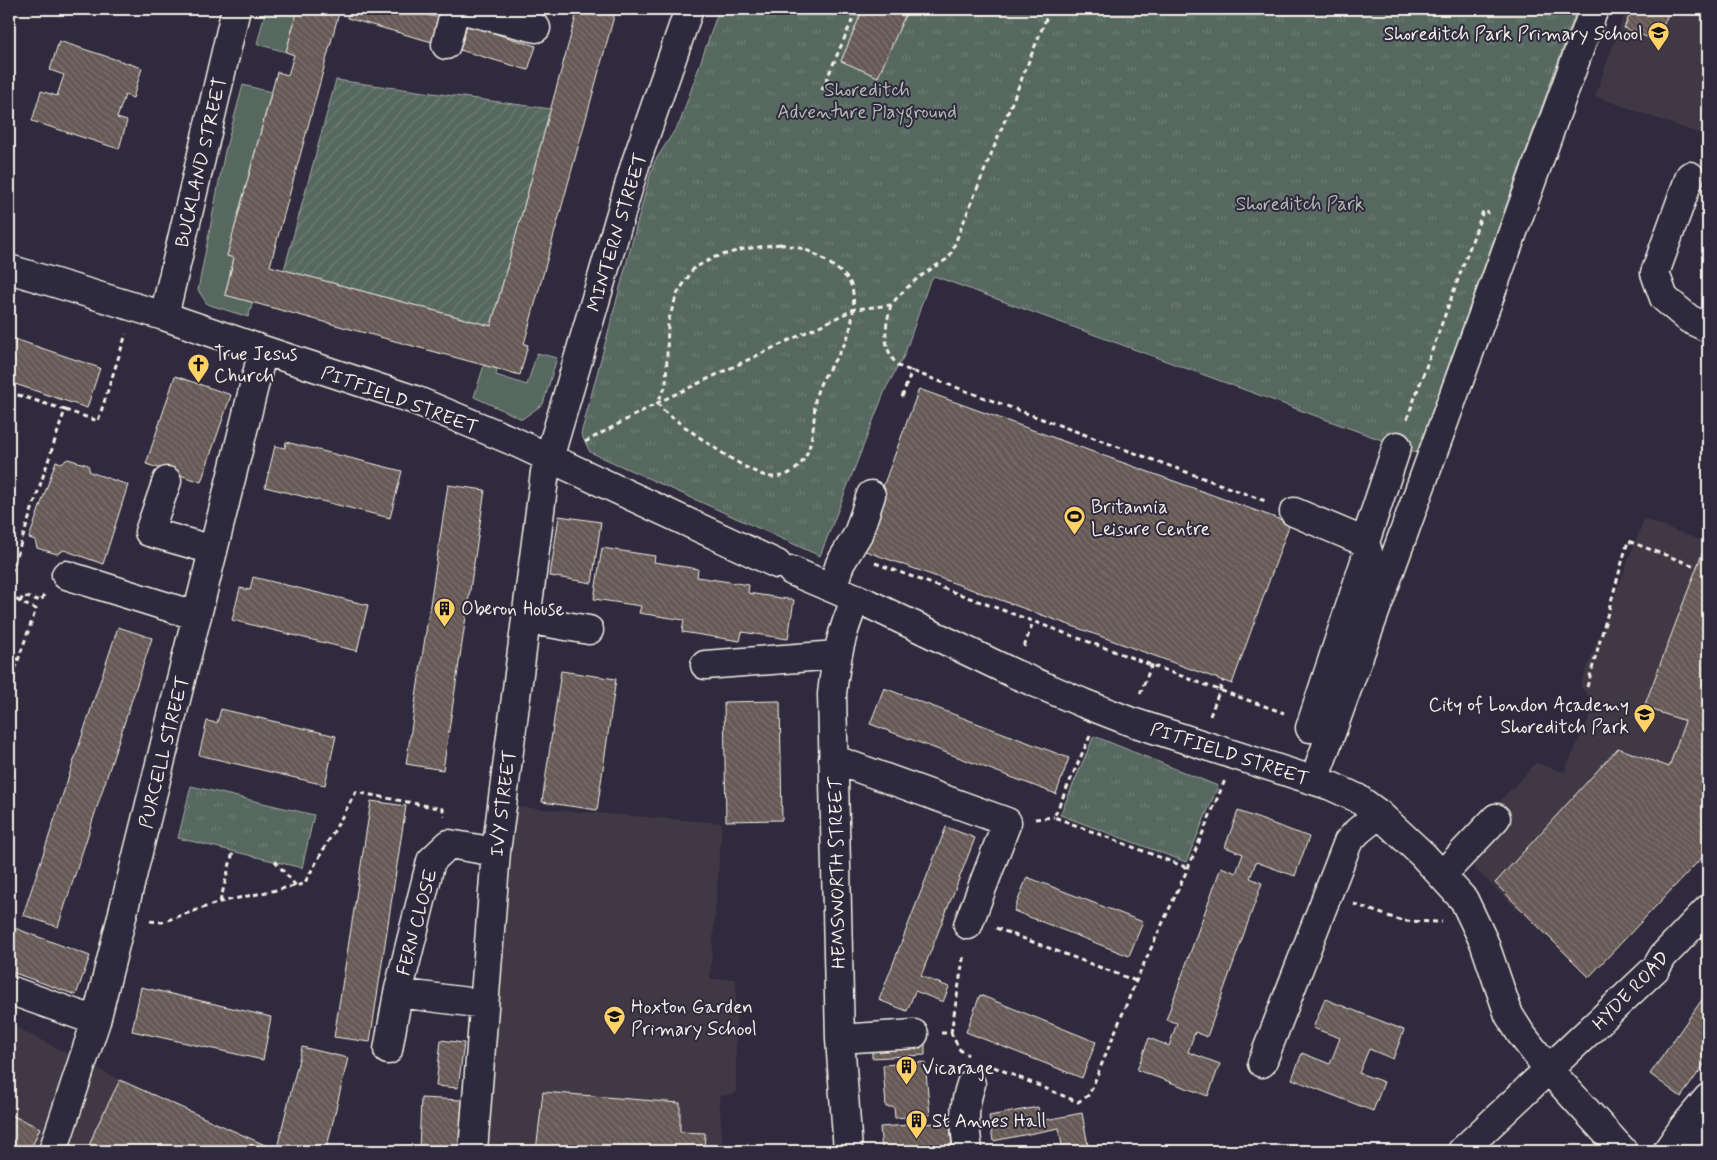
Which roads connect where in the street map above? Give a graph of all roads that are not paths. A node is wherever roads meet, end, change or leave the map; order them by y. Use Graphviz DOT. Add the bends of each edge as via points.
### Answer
graph roads {
  1 [pos="236,9"];
  2 [pos="457,9"];
  3 [pos="690,9"];
  4 [pos="1594,9"];
  5 [pos="536,28"];
  6 [pos="446,45"];
  7 [pos="1690,176"];
  8 [pos="9,269"];
  9 [pos="164,316"];
  10 [pos="1708,328"];
  11 [pos="263,350"];
  12 [pos="1397,446"];
  13 [pos="549,458"];
  14 [pos="166,481"];
  15 [pos="871,496"];
  16 [pos="1282,507"];
  17 [pos="1365,542"];
  18 [pos="213,550"];
  19 [pos="66,575"];
  20 [pos="832,588"];
  21 [pos="856,599"];
  22 [pos="196,616"];
  23 [pos="526,619"];
  24 [pos="589,630"];
  25 [pos="836,655"];
  26 [pos="705,665"];
  27 [pos="1311,725"];
  28 [pos="833,759"];
  29 [pos="1314,780"];
  30 [pos="1379,814"];
  31 [pos="1496,818"];
  32 [pos="496,852"];
  33 [pos="1442,875"];
  34 [pos="1708,909"];
  35 [pos="969,922"];
  36 [pos="9,990"];
  37 [pos="398,993"];
  38 [pos="484,1004"];
  39 [pos="96,1021"];
  40 [pos="914,1034"];
  41 [pos="840,1039"];
  42 [pos="388,1050"];
  43 [pos="1262,1063"];
  44 [pos="1549,1070"];
  45 [pos="974,1072"];
  46 [pos="1708,1098"];
  47 [pos="1683,1128"];
  48 [pos="1708,1140"];
  49 [pos="53,1151"];
  50 [pos="473,1151"];
  51 [pos="848,1151"];
  52 [pos="968,1151"];
  53 [pos="1462,1151"];
  54 [pos="1623,1151"];
  55 [pos="1667,1151"];
  1 -- 9 [label="street, BUCKLAND STREET"];
  2 -- 5 [label="street"];
  2 -- 6 [label="street"];
  3 -- 13 [label="street, MINTERN STREET" via="636,162"];
  4 -- 29 [label="street"];
  7 -- 10 [label="street" via="1655,272 1664,298 1690,319"];
  8 -- 9 [label="street, PITFIELD STREET"];
  9 -- 11 [label="street, PITFIELD STREET"];
  11 -- 13 [label="street, PITFIELD STREET" via="415,400"];
  11 -- 18 [label="street, PURCELL STREET"];
  12 -- 17 [label="street"];
  13 -- 20 [label="street, PITFIELD STREET"];
  13 -- 23 [label="street, IVY STREET"];
  14 -- 18 [label="street" via="148,532"];
  15 -- 20 [label="street" via="858,534 846,553"];
  16 -- 17 [label="street"];
  17 -- 27 [label="street" via="1368,552"];
  18 -- 22 [label="street, PURCELL STREET"];
  19 -- 22 [label="street"];
  20 -- 21 [label="street, PITFIELD STREET"];
  21 -- 25 [label="street, HEMSWORTH STREET"];
  21 -- 29 [label="street, PITFIELD STREET" via="1015,674 1129,721"];
  22 -- 39 [label="street, PURCELL STREET"];
  23 -- 24 [label="street"];
  23 -- 32 [label="street, IVY STREET"];
  25 -- 26 [label="street"];
  25 -- 28 [label="street, HEMSWORTH STREET" via="832,694"];
  28 -- 35 [label="street" via="1007,822"];
  28 -- 41 [label="street, HEMSWORTH STREET"];
  29 -- 30 [label="street, PITFIELD STREET" via="1358,798"];
  30 -- 33 [label="street, PITFIELD STREET"];
  30 -- 43 [label="street" via="1348,842"];
  31 -- 33 [label="street"];
  32 -- 37 [label="street, FERN CLOSE" via="449,844 431,861"];
  32 -- 38 [label="street, IVY STREET"];
  33 -- 44 [label="street, PITFIELD STREET" via="1464,900 1472,915 1493,964 1509,1015"];
  34 -- 44 [label="street, HYDE ROAD" via="1663,956 1656,968"];
  36 -- 39 [label="street"];
  37 -- 38 [label="street, FERN CLOSE"];
  37 -- 42 [label="street, FERN CLOSE"];
  38 -- 50 [label="street, IVY STREET"];
  39 -- 49 [label="street, PURCELL STREET"];
  40 -- 41 [label="street"];
  41 -- 51 [label="street, HEMSWORTH STREET"];
  44 -- 53 [label="street, HYDE ROAD"];
  44 -- 54 [label="street, PITFIELD STREET"];
  45 -- 52 [label="street" via="965,1101"];
  46 -- 47 [label="street"];
  47 -- 48 [label="street"];
  47 -- 55 [label="street"];
}
